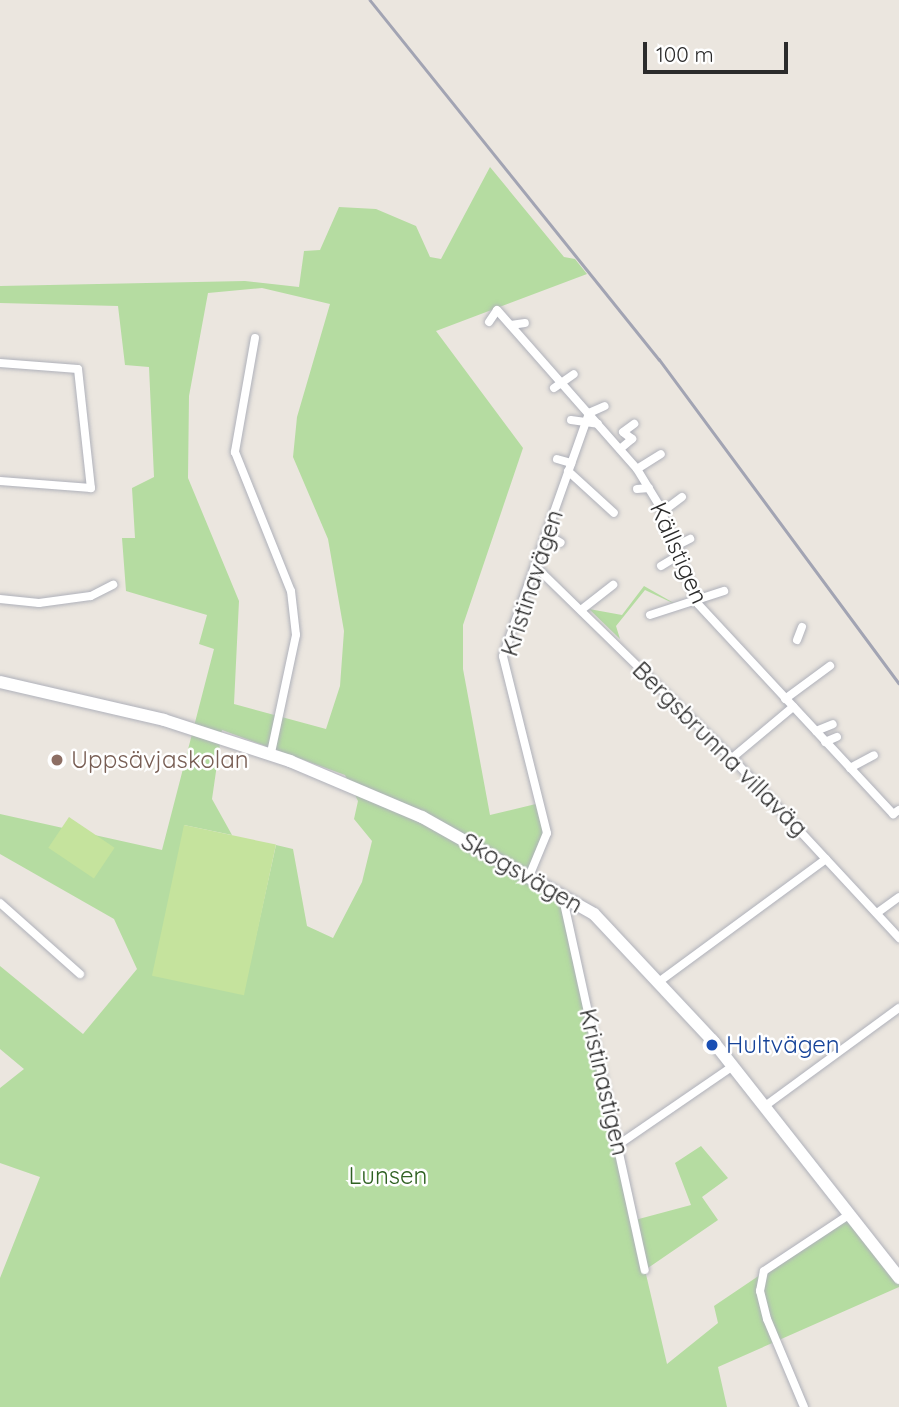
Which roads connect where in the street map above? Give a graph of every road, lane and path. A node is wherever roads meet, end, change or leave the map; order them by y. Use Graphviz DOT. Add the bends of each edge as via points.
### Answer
graph roads {
  1 [pos="489,322"];
  2 [pos="525,323"];
  3 [pos="511,325"];
  4 [pos="255,338"];
  5 [pos="0,363"];
  6 [pos="574,374"];
  7 [pos="557,384"];
  8 [pos="605,406"];
  9 [pos="589,413"];
  10 [pos="571,420"];
  11 [pos="598,424"];
  12 [pos="634,424"];
  13 [pos="584,425"];
  14 [pos="620,449"];
  15 [pos="661,454"];
  16 [pos="557,459"];
  17 [pos="570,467"];
  18 [pos="637,469"];
  19 [pos="0,481"];
  20 [pos="649,488"];
  21 [pos="637,489"];
  22 [pos="682,497"];
  23 [pos="662,512"];
  24 [pos="614,513"];
  25 [pos="546,534"];
  26 [pos="690,539"];
  27 [pos="561,544"];
  28 [pos="678,550"];
  29 [pos="535,566"];
  30 [pos="661,566"];
  31 [pos="113,584"];
  32 [pos="613,584"];
  33 [pos="724,591"];
  34 [pos="0,599"];
  35 [pos="698,604"];
  36 [pos="581,610"];
  37 [pos="650,615"];
  38 [pos="802,627"];
  39 [pos="797,640"];
  40 [pos="830,666"];
  41 [pos="0,681"];
  42 [pos="785,699"];
  43 [pos="793,707"];
  44 [pos="833,724"];
  45 [pos="816,732"];
  46 [pos="837,737"];
  47 [pos="825,742"];
  48 [pos="271,753"];
  49 [pos="874,755"];
  50 [pos="839,756"];
  51 [pos="732,758"];
  52 [pos="830,763"];
  53 [pos="850,768"];
  54 [pos="899,810"];
  55 [pos="826,859"];
  56 [pos="530,874"];
  57 [pos="562,894"];
  58 [pos="899,897"];
  59 [pos="0,903"];
  60 [pos="877,913"];
  61 [pos="899,938"];
  62 [pos="80,974"];
  63 [pos="660,981"];
  64 [pos="899,1008"];
  65 [pos="733,1066"];
  66 [pos="765,1106"];
  67 [pos="618,1145"];
  68 [pos="850,1214"];
  69 [pos="645,1270"];
  70 [pos="899,1278"];
  71 [pos="804,1407"];
  1 -- 3 [label="street, Källstigen" via="497,310"];
  2 -- 3 [label="street"];
  3 -- 7 [label="street, Källstigen" via="514,336"];
  4 -- 48 [label="street" via="235,452 291,591 296,635"];
  5 -- 19 [label="street" via="78,369 91,488"];
  6 -- 7 [label="street"];
  7 -- 9 [label="street, Källstigen"];
  8 -- 9 [label="street"];
  9 -- 11 [label="street, Källstigen"];
  9 -- 13 [label="street, Kristinavägen"];
  10 -- 13 [label="street"];
  11 -- 13 [label="street"];
  11 -- 14 [label="street, Källstigen"];
  12 -- 14 [label="street" via="623,432 632,439"];
  13 -- 17 [label="street, Kristinavägen"];
  14 -- 18 [label="street, Källstigen" via="624,461"];
  15 -- 18 [label="street"];
  16 -- 17 [label="street"];
  17 -- 24 [label="street, Källstigen"];
  17 -- 25 [label="street, Kristinavägen"];
  18 -- 20 [label="street, Källstigen"];
  20 -- 21 [label="street"];
  20 -- 23 [label="street, Källstigen"];
  22 -- 23 [label="street"];
  23 -- 28 [label="street, Källstigen"];
  25 -- 27 [label="street"];
  25 -- 29 [label="street, Kristinavägen"];
  26 -- 28 [label="street"];
  28 -- 30 [label="street"];
  28 -- 35 [label="street, Källstigen"];
  29 -- 36 [label="street, Bergsbrunna villaväg"];
  29 -- 56 [label="street, Kristinavägen" via="503,656 547,833"];
  31 -- 34 [label="street" via="91,596 38,603"];
  32 -- 36 [label="street"];
  33 -- 35 [label="street"];
  35 -- 37 [label="street"];
  35 -- 42 [label="street, Källstigen" via="743,659"];
  36 -- 51 [label="street, Bergsbrunna villaväg"];
  38 -- 39 [label="street"];
  40 -- 42 [label="street"];
  41 -- 48 [label="street, Skogsvägen"];
  42 -- 43 [label="street, Källstigen"];
  43 -- 45 [label="street, Källstigen"];
  43 -- 51 [label="street"];
  44 -- 45 [label="street"];
  45 -- 47 [label="street, Källstigen"];
  46 -- 47 [label="street"];
  47 -- 50 [label="street, Källstigen"];
  48 -- 56 [label="street, Skogsvägen" via="422,817"];
  49 -- 53 [label="street"];
  50 -- 52 [label="street"];
  50 -- 53 [label="street, Källstigen"];
  51 -- 55 [label="street, Bergsbrunna villaväg"];
  53 -- 54 [label="street, Källstigen" via="872,797 893,814"];
  55 -- 60 [label="street, Bergsbrunna villaväg"];
  55 -- 63 [label="street"];
  56 -- 57 [label="street, Skogsvägen"];
  57 -- 63 [label="street, Skogsvägen" via="594,914"];
  57 -- 67 [label="street, Kristinastigen"];
  58 -- 60 [label="street"];
  59 -- 62 [label="street"];
  60 -- 61 [label="street, Bergsbrunna villaväg"];
  63 -- 65 [label="street, Skogsvägen"];
  64 -- 66 [label="street"];
  65 -- 66 [label="street, Skogsvägen"];
  65 -- 67 [label="street"];
  66 -- 68 [label="street, Skogsvägen"];
  67 -- 69 [label="street, Kristinastigen"];
  68 -- 70 [label="street, Skogsvägen"];
  68 -- 71 [label="street" via="764,1271 760,1291 767,1319"];
}
